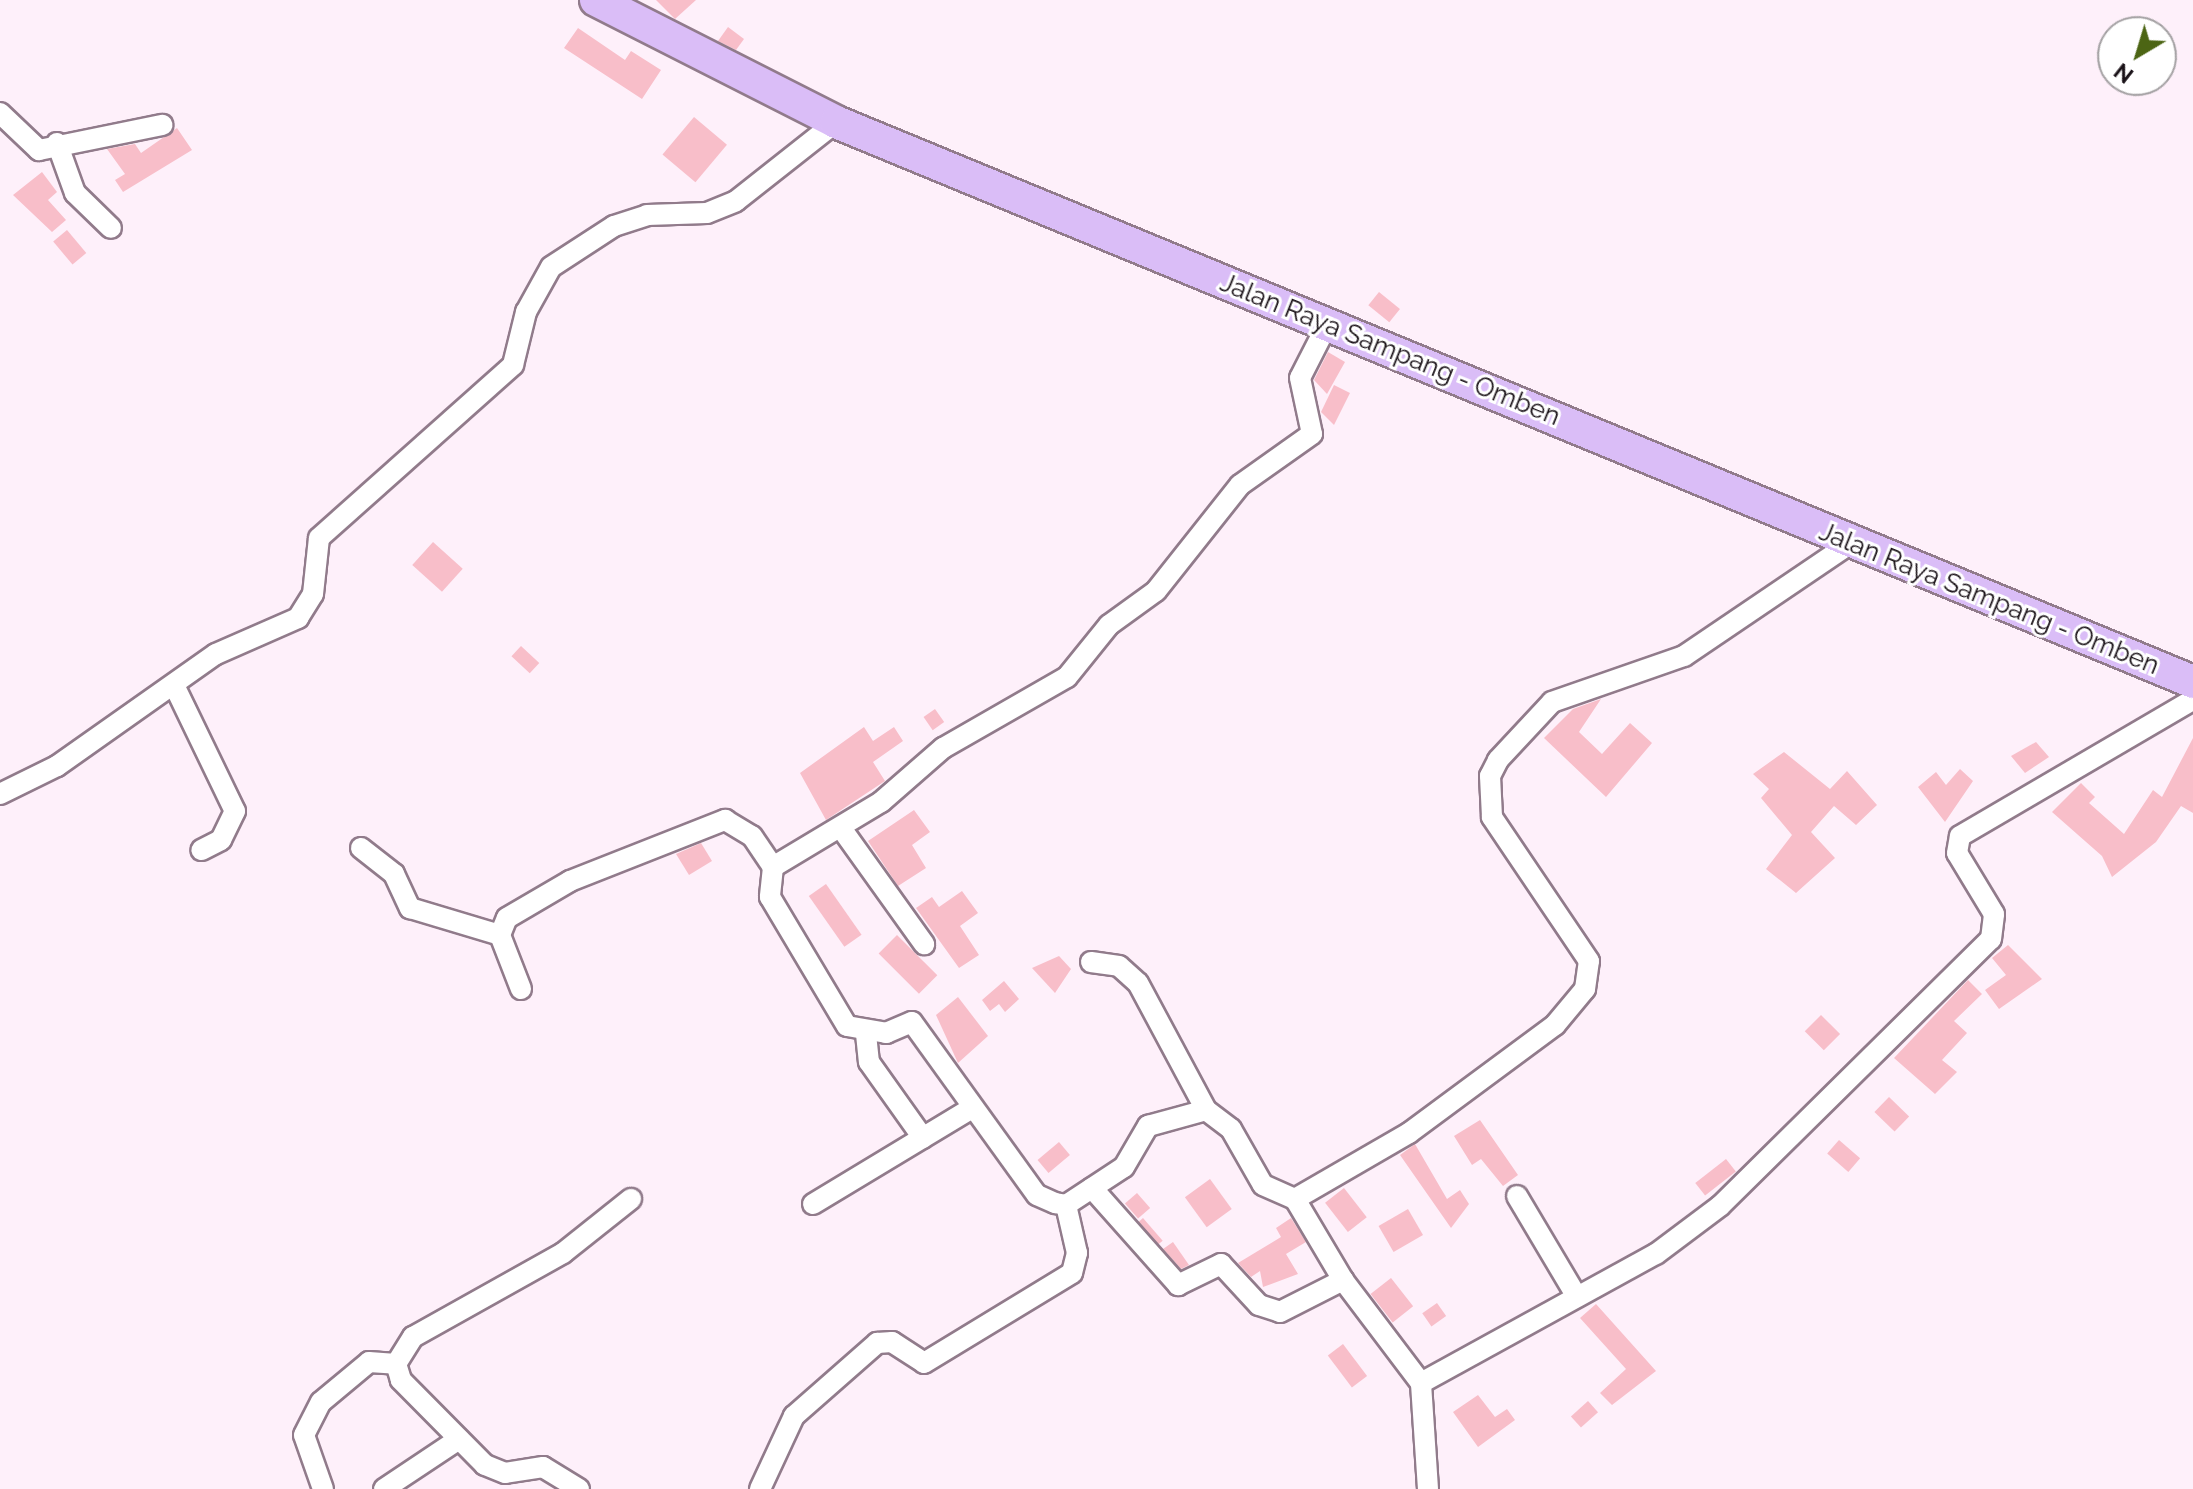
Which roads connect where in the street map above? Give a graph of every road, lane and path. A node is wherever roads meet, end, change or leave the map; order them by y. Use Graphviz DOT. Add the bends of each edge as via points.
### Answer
graph roads {
  1 [pos="596,0"];
  2 [pos="0,113"];
  3 [pos="836,122"];
  4 [pos="162,125"];
  5 [pos="57,143"];
  6 [pos="111,228"];
  7 [pos="1327,325"];
  8 [pos="1851,543"];
  9 [pos="2193,682"];
  10 [pos="174,685"];
  11 [pos="2193,700"];
  12 [pos="0,794"];
  13 [pos="841,828"];
  14 [pos="361,848"];
  15 [pos="201,850"];
  16 [pos="773,867"];
  17 [pos="500,935"];
  18 [pos="924,944"];
  19 [pos="1091,962"];
  20 [pos="521,989"];
  21 [pos="866,1034"];
  22 [pos="972,1108"];
  23 [pos="1206,1110"];
  24 [pos="923,1138"];
  25 [pos="1092,1188"];
  26 [pos="1517,1196"];
  27 [pos="631,1199"];
  28 [pos="1295,1199"];
  29 [pos="813,1204"];
  30 [pos="1066,1205"];
  31 [pos="1343,1280"];
  32 [pos="1577,1297"];
  33 [pos="396,1364"];
  34 [pos="1421,1383"];
  35 [pos="459,1439"];
  36 [pos="323,1489"];
  37 [pos="384,1489"];
  38 [pos="579,1489"];
  39 [pos="760,1489"];
  40 [pos="1428,1489"];
  1 -- 3 [label="main road, Jalan Raya Sampang - Omben"];
  2 -- 5 [label="street" via="31,147"];
  3 -- 7 [label="main road, Jalan Raya Sampang - Omben"];
  3 -- 10 [label="street" via="736,201 707,213 647,215 614,226 551,267 526,312 513,365 319,538 313,594 298,618 216,654"];
  4 -- 5 [label="street"];
  5 -- 6 [label="street" via="75,193"];
  7 -- 8 [label="main road, Jalan Raya Sampang - Omben"];
  7 -- 13 [label="street" via="1300,378 1312,434 1240,485 1156,591 1109,625 1074,671 943,748 918,775"];
  8 -- 9 [label="main road, Jalan Raya Sampang - Omben"];
  8 -- 28 [label="street" via="1684,656 1552,702 1512,742 1490,776 1492,817 1530,881 1586,950 1585,989 1555,1025 1468,1092"];
  10 -- 12 [label="street" via="57,766"];
  10 -- 15 [label="street" via="235,811 221,840"];
  11 -- 32 [label="street" via="1960,836 1957,853 1994,914 1991,939 1720,1206 1656,1254"];
  13 -- 16 [label="street"];
  13 -- 18 [label="street"];
  14 -- 17 [label="street" via="394,874 410,908"];
  16 -- 17 [label="street" via="752,836 725,820 570,881 507,918"];
  16 -- 21 [label="street" via="770,897 847,1026"];
  17 -- 20 [label="street"];
  19 -- 23 [label="street" via="1119,966 1138,983"];
  21 -- 22 [label="street" via="912,1022"];
  21 -- 24 [label="street" via="869,1062"];
  22 -- 24 [label="street"];
  22 -- 30 [label="street" via="1037,1195"];
  23 -- 25 [label="street" via="1148,1126 1124,1167"];
  23 -- 28 [label="street" via="1231,1129 1263,1185"];
  24 -- 29 [label="street"];
  25 -- 30 [label="street"];
  25 -- 31 [label="street" via="1171,1282 1221,1264 1259,1305 1280,1312"];
  26 -- 32 [label="street"];
  27 -- 33 [label="street" via="563,1253 413,1337"];
  28 -- 31 [label="street"];
  30 -- 39 [label="street" via="1077,1253 1072,1273 924,1363 892,1342 877,1343 794,1416"];
  31 -- 34 [label="street"];
  32 -- 34 [label="street"];
  33 -- 35 [label="street" via="401,1380"];
  33 -- 36 [label="street" via="369,1362 321,1402 304,1435"];
  34 -- 40 [label="street"];
  35 -- 37 [label="street"];
  35 -- 38 [label="street" via="485,1465 505,1473 543,1467"];
}
